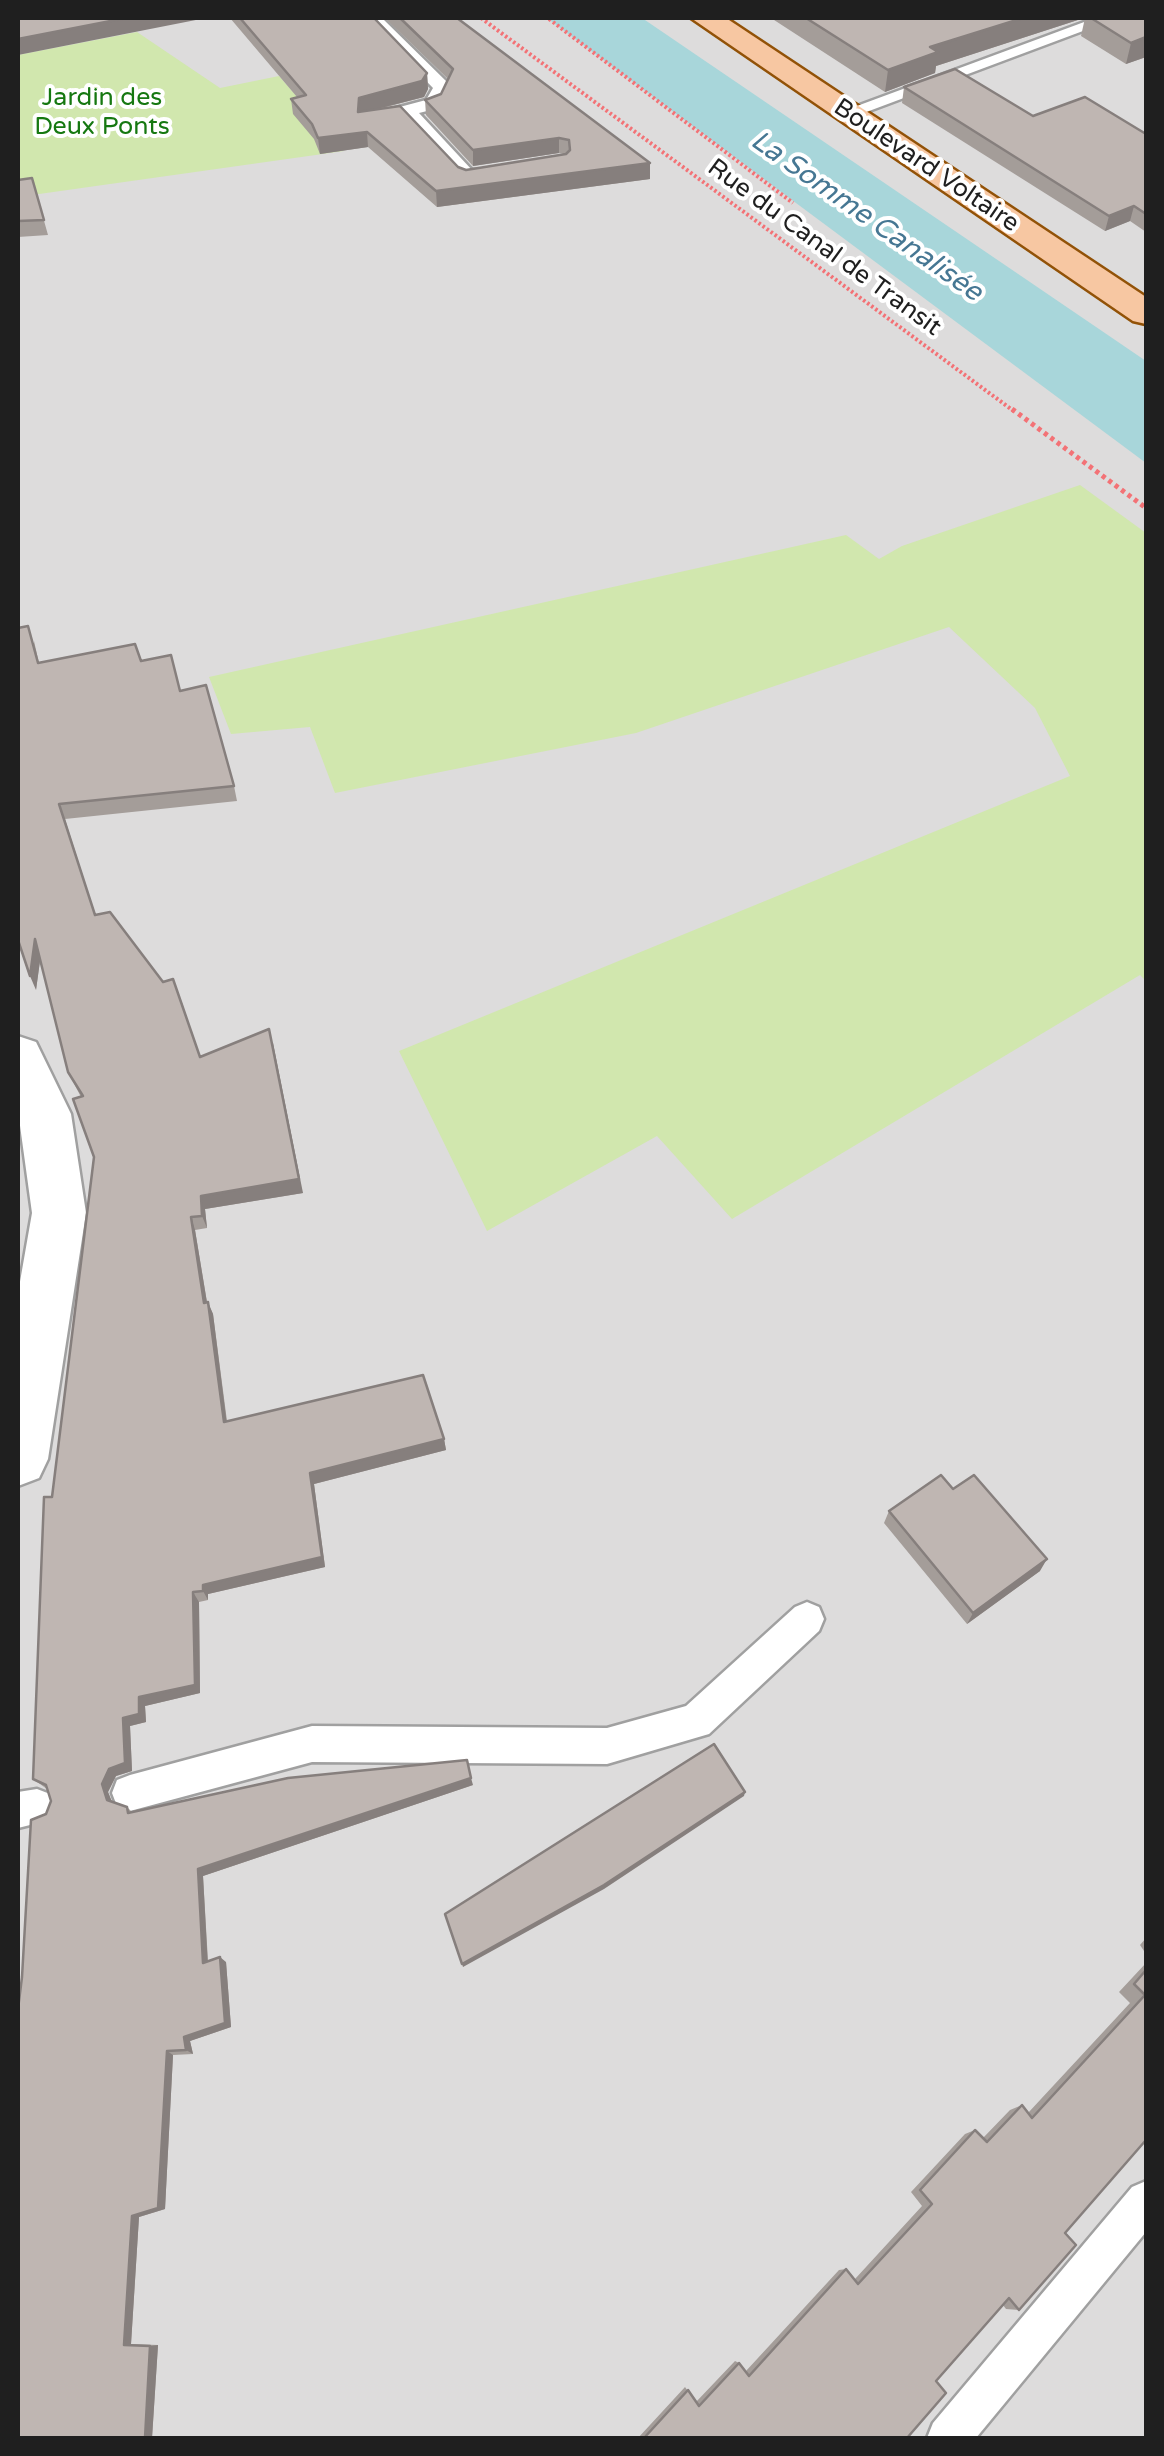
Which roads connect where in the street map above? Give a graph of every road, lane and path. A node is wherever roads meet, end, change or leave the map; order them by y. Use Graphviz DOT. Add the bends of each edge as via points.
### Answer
graph roads {
  1 [pos="374,18"];
  2 [pos="481,18"];
  3 [pos="549,18"];
  4 [pos="706,18"];
  5 [pos="1107,18"];
  6 [pos="407,111"];
  7 [pos="847,113"];
  8 [pos="368,121"];
  9 [pos="505,171"];
  10 [pos="794,203"];
  11 [pos="1146,314"];
  12 [pos="1146,508"];
  13 [pos="18,1056"];
  14 [pos="18,1459"];
  15 [pos="807,1619"];
  16 [pos="130,1793"];
  17 [pos="1146,2201"];
  18 [pos="948,2438"];
  1 -- 6 [label="lane" via="442,87 433,104"];
  2 -- 12 [label="path, Rue du Canal de Transit"];
  3 -- 10 [label="path"];
  4 -- 7 [label="main road, Boulevard Voltaire"];
  5 -- 7 [label="lane"];
  6 -- 8 [label="lane"];
  6 -- 9 [label="lane" via="468,176"];
  7 -- 11 [label="main road, Boulevard Voltaire"];
  13 -- 14 [label="street" via="45,1114 60,1213"];
  15 -- 16 [label="lane" via="696,1721 607,1746 312,1744"];
  17 -- 18 [label="lane"];
}
